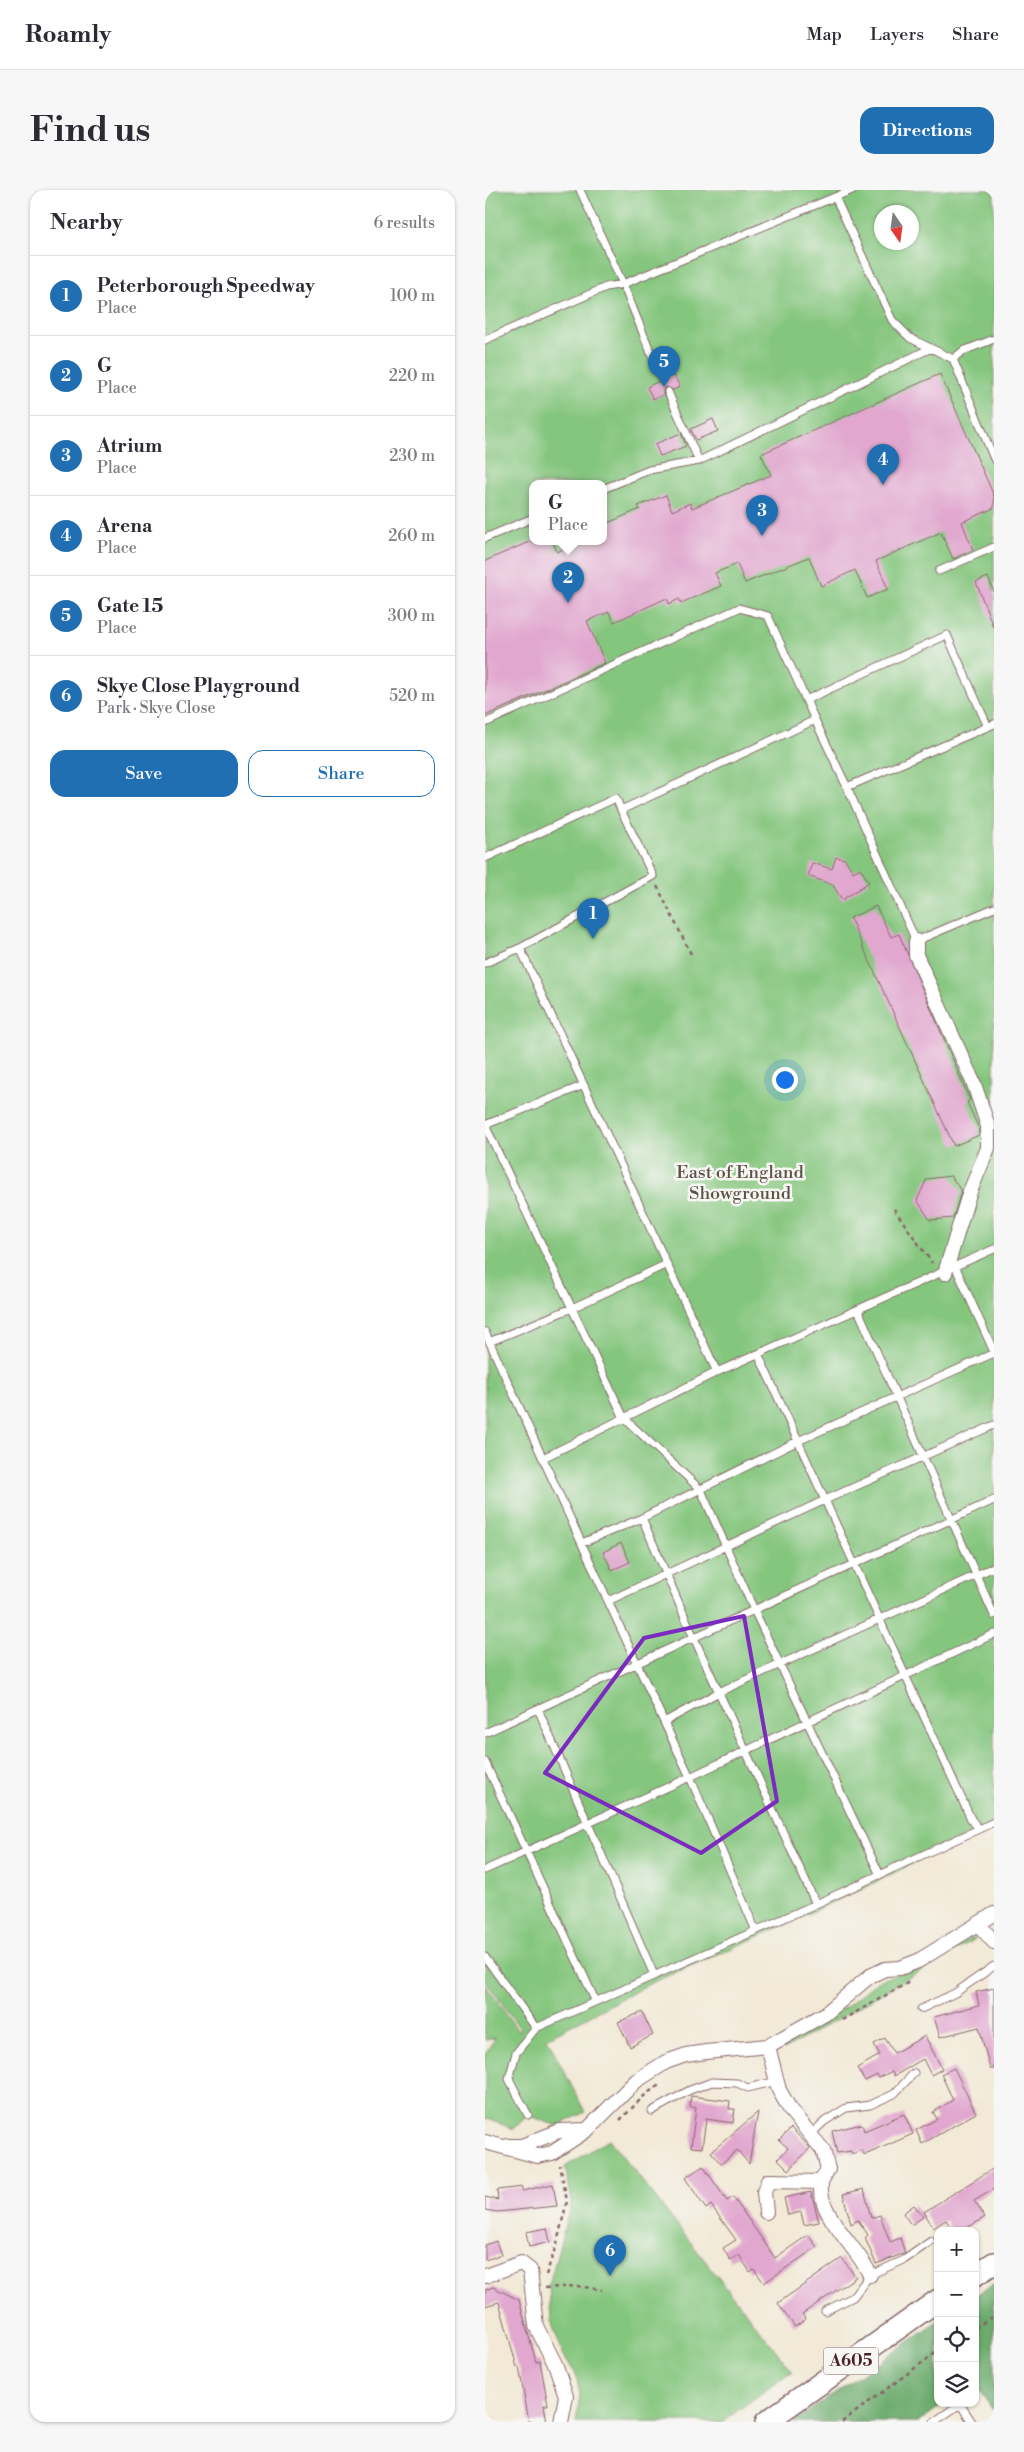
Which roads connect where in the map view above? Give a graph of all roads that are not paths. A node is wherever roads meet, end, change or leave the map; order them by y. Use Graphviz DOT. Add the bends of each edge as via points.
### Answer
graph roads {
  1 [pos="580,190"];
  2 [pos="852,190"];
  3 [pos="835,197"];
  4 [pos="623,284"];
  5 [pos="994,339"];
  6 [pos="485,340"];
  7 [pos="931,348"];
  8 [pos="953,359"];
  9 [pos="663,380"];
  10 [pos="668,392"];
  11 [pos="994,459"];
  12 [pos="699,461"];
  13 [pos="607,487"];
  14 [pos="529,520"];
  15 [pos="485,538"];
  16 [pos="994,547"];
  17 [pos="939,571"];
  18 [pos="805,700"];
  19 [pos="815,720"];
  20 [pos="485,723"];
  21 [pos="991,725"];
  22 [pos="847,787"];
  23 [pos="621,810"];
  24 [pos="485,858"];
  25 [pos="994,908"];
  26 [pos="916,941"];
  27 [pos="520,948"];
  28 [pos="485,963"];
  29 [pos="584,1085"];
  30 [pos="991,1153"];
  31 [pos="994,1250"];
  32 [pos="667,1264"];
  33 [pos="950,1270"];
  34 [pos="572,1308"];
  35 [pos="858,1310"];
  36 [pos="485,1332"];
  37 [pos="489,1342"];
  38 [pos="994,1353"];
  39 [pos="759,1356"];
  40 [pos="717,1372"];
  41 [pos="897,1396"];
  42 [pos="624,1418"];
  43 [pos="994,1425"];
  44 [pos="798,1441"];
  45 [pos="923,1455"];
  46 [pos="543,1458"];
  47 [pos="701,1490"];
  48 [pos="825,1500"];
  49 [pos="994,1500"];
  50 [pos="642,1518"];
  51 [pos="952,1520"];
  52 [pos="582,1543"];
  53 [pos="726,1547"];
  54 [pos="854,1564"];
  55 [pos="994,1567"];
  56 [pos="666,1574"];
  57 [pos="976,1575"];
  58 [pos="608,1601"];
  59 [pos="754,1610"];
  60 [pos="994,1615"];
  61 [pos="879,1619"];
  62 [pos="994,1634"];
  63 [pos="694,1638"];
  64 [pos="636,1664"];
  65 [pos="779,1664"];
  66 [pos="906,1676"];
  67 [pos="719,1692"];
  68 [pos="538,1709"];
  69 [pos="664,1722"];
  70 [pos="807,1722"];
  71 [pos="485,1733"];
  72 [pos="747,1751"];
  73 [pos="485,1762"];
  74 [pos="691,1777"];
  75 [pos="994,1822"];
  76 [pos="588,1823"];
  77 [pos="979,1829"];
  78 [pos="527,1851"];
  79 [pos="485,1870"];
  80 [pos="880,1875"];
  81 [pos="816,1904"];
  82 [pos="994,1914"];
  83 [pos="979,1925"];
  84 [pos="756,1931"];
  85 [pos="994,1942"];
  86 [pos="485,1958"];
  87 [pos="994,1966"];
  88 [pos="654,1975"];
  89 [pos="595,2000"];
  90 [pos="921,2009"];
  91 [pos="536,2028"];
  92 [pos="768,2046"];
  93 [pos="914,2073"];
  94 [pos="777,2081"];
  95 [pos="653,2111"];
  96 [pos="528,2115"];
  97 [pos="810,2135"];
  98 [pos="491,2144"];
  99 [pos="821,2182"];
  100 [pos="765,2212"];
  101 [pos="931,2242"];
  102 [pos="994,2263"];
  103 [pos="979,2272"];
  104 [pos="485,2276"];
  105 [pos="870,2276"];
  106 [pos="934,2303"];
  107 [pos="825,2311"];
  108 [pos="561,2422"];
  109 [pos="766,2422"];
  110 [pos="935,2422"];
  111 [pos="972,2422"];
  1 -- 4 [label="lane"];
  2 -- 3 [label="lane"];
  3 -- 4 [label="lane"];
  3 -- 7 [label="lane" via="892,320 910,338"];
  4 -- 6 [label="lane" via="607,287"];
  4 -- 9 [label="lane"];
  5 -- 8 [label="lane" via="963,351"];
  7 -- 8 [label="lane"];
  7 -- 12 [label="lane"];
  8 -- 11 [label="lane"];
  10 -- 12 [label="lane"];
  12 -- 13 [label="lane" via="649,470"];
  14 -- 15 [label="lane"];
  16 -- 17 [label="lane"];
  18 -- 19 [label="lane"];
  18 -- 20 [label="lane" via="768,616 739,608"];
  18 -- 21 [label="lane" via="947,635"];
  19 -- 22 [label="lane"];
  19 -- 23 [label="lane"];
  21 -- 22 [label="lane"];
  22 -- 26 [label="lane"];
  23 -- 24 [label="lane" via="615,798"];
  23 -- 27 [label="lane" via="653,876"];
  25 -- 26 [label="lane"];
  26 -- 30 [label="street" via="916,955 974,1084 988,1126"];
  27 -- 28 [label="lane"];
  27 -- 29 [label="lane"];
  29 -- 32 [label="lane"];
  29 -- 34 [label="lane" via="485,1125"];
  30 -- 33 [label="street" via="969,1194"];
  31 -- 33 [label="lane"];
  32 -- 34 [label="lane"];
  32 -- 40 [label="lane"];
  33 -- 35 [label="lane"];
  33 -- 38 [label="lane"];
  34 -- 37 [label="lane"];
  34 -- 42 [label="lane"];
  35 -- 39 [label="lane"];
  35 -- 41 [label="lane"];
  36 -- 37 [label="lane"];
  37 -- 46 [label="lane"];
  38 -- 41 [label="lane"];
  39 -- 40 [label="lane"];
  39 -- 44 [label="lane"];
  40 -- 42 [label="lane"];
  41 -- 44 [label="lane"];
  41 -- 45 [label="lane"];
  42 -- 46 [label="lane"];
  42 -- 47 [label="lane"];
  43 -- 45 [label="lane"];
  44 -- 47 [label="lane"];
  44 -- 48 [label="lane"];
  45 -- 48 [label="lane"];
  45 -- 51 [label="lane"];
  46 -- 52 [label="lane"];
  47 -- 50 [label="lane"];
  47 -- 53 [label="lane"];
  48 -- 53 [label="lane"];
  48 -- 54 [label="lane"];
  49 -- 51 [label="lane"];
  50 -- 52 [label="lane"];
  50 -- 56 [label="lane"];
  51 -- 54 [label="lane"];
  51 -- 57 [label="lane"];
  52 -- 58 [label="lane"];
  53 -- 56 [label="lane"];
  53 -- 59 [label="lane"];
  54 -- 59 [label="lane"];
  54 -- 61 [label="lane"];
  55 -- 57 [label="lane"];
  56 -- 58 [label="lane"];
  56 -- 63 [label="lane"];
  57 -- 60 [label="lane"];
  57 -- 61 [label="lane"];
  58 -- 64 [label="lane"];
  59 -- 63 [label="lane"];
  59 -- 65 [label="lane"];
  61 -- 65 [label="lane"];
  61 -- 66 [label="lane"];
  62 -- 66 [label="lane"];
  63 -- 64 [label="lane"];
  63 -- 67 [label="lane"];
  64 -- 68 [label="lane"];
  64 -- 69 [label="lane"];
  65 -- 67 [label="lane"];
  65 -- 70 [label="lane"];
  66 -- 70 [label="lane"];
  66 -- 77 [label="lane"];
  67 -- 69 [label="lane"];
  67 -- 72 [label="lane"];
  68 -- 71 [label="lane"];
  68 -- 76 [label="lane"];
  69 -- 74 [label="lane"];
  70 -- 72 [label="lane"];
  70 -- 80 [label="lane"];
  72 -- 74 [label="lane"];
  72 -- 81 [label="lane"];
  73 -- 78 [label="lane"];
  74 -- 76 [label="lane"];
  74 -- 84 [label="lane"];
  75 -- 77 [label="lane"];
  76 -- 78 [label="lane"];
  76 -- 88 [label="lane"];
  77 -- 80 [label="lane"];
  78 -- 79 [label="lane"];
  78 -- 89 [label="lane"];
  80 -- 81 [label="lane"];
  81 -- 84 [label="lane"];
  82 -- 83 [label="street"];
  83 -- 85 [label="street"];
  83 -- 92 [label="street" via="918,1961 870,1976 825,2014"];
  84 -- 88 [label="lane"];
  86 -- 91 [label="lane"];
  87 -- 90 [label="lane" via="955,1993"];
  88 -- 89 [label="lane"];
  89 -- 91 [label="lane"];
  91 -- 96 [label="lane" via="516,2053 509,2078"];
  92 -- 94 [label="street"];
  92 -- 98 [label="street" via="686,2055 666,2062 636,2082 587,2130 552,2153 538,2156"];
  93 -- 97 [label="lane" via="894,2094 869,2105 846,2108 825,2120"];
  94 -- 95 [label="lane" via="748,2088 737,2083 711,2082"];
  94 -- 97 [label="street" via="791,2111"];
  97 -- 99 [label="street" via="823,2150 828,2169"];
  99 -- 100 [label="street" via="768,2181 764,2192"];
  99 -- 105 [label="street" via="823,2203 865,2263"];
  101 -- 105 [label="lane" via="904,2260"];
  102 -- 103 [label="main road"];
  104 -- 108 [label="street" via="521,2263 530,2270 536,2326 556,2366 566,2396"];
  105 -- 107 [label="lane" via="853,2297"];
  106 -- 109 [label="main road, A605"];
  110 -- 111 [label="lane" via="960,2404"];
}
